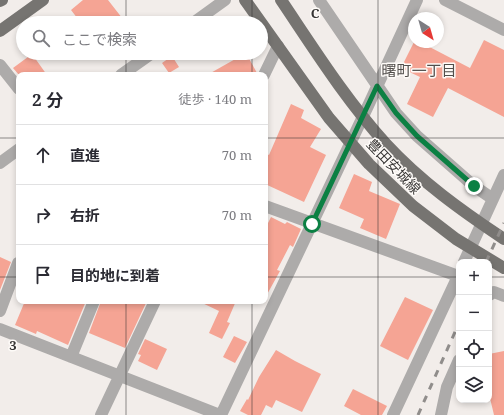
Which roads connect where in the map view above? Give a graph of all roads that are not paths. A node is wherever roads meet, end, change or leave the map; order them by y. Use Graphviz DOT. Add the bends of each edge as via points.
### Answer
graph roads {
  1 [pos="43,0"];
  2 [pos="225,0"];
  3 [pos="245,0"];
  4 [pos="281,0"];
  5 [pos="319,0"];
  6 [pos="417,0"];
  7 [pos="446,0"];
  8 [pos="21,16"];
  9 [pos="203,16"];
  10 [pos="256,16"];
  11 [pos="16,19"];
  12 [pos="504,30"];
  13 [pos="0,31"];
  14 [pos="268,32"];
  15 [pos="278,46"];
  16 [pos="142,60"];
  17 [pos="0,65"];
  18 [pos="125,72"];
  19 [pos="265,72"];
  20 [pos="16,85"];
  21 [pos="377,86"];
  22 [pos="16,151"];
  23 [pos="0,163"];
  24 [pos="504,175"];
  25 [pos="493,199"];
  26 [pos="268,207"];
  27 [pos="312,224"];
  28 [pos="504,239"];
  29 [pos="465,259"];
  30 [pos="16,268"];
  31 [pos="504,268"];
  32 [pos="456,274"];
  33 [pos="456,279"];
  34 [pos="492,293"];
  35 [pos="504,296"];
  36 [pos="93,304"];
  37 [pos="154,304"];
  38 [pos="0,311"];
  39 [pos="0,329"];
  40 [pos="71,357"];
  41 [pos="456,367"];
  42 [pos="119,376"];
  43 [pos="101,415"];
  44 [pos="220,415"];
  45 [pos="393,415"];
  46 [pos="441,415"];
  1 -- 8 [label="main road"];
  2 -- 9 [label="street"];
  3 -- 10 [label="main road, 豊田安城線"];
  4 -- 28 [label="main road, 豊田安城線" via="352,102 387,144 429,185"];
  5 -- 21 [label="street"];
  6 -- 21 [label="street"];
  7 -- 12 [label="street"];
  11 -- 13 [label="main road"];
  14 -- 15 [label="main road, 豊田安城線"];
  15 -- 19 [label="street"];
  15 -- 31 [label="main road, 豊田安城線" via="329,118 369,164 413,206 456,239"];
  16 -- 18 [label="street"];
  17 -- 20 [label="street"];
  21 -- 25 [label="street" via="396,113 417,136 474,186"];
  21 -- 27 [label="street"];
  22 -- 23 [label="street"];
  24 -- 25 [label="street"];
  25 -- 29 [label="street"];
  26 -- 27 [label="street"];
  27 -- 32 [label="street"];
  27 -- 44 [label="street"];
  30 -- 38 [label="street"];
  33 -- 45 [label="street"];
  34 -- 35 [label="street"];
  36 -- 40 [label="street"];
  37 -- 42 [label="street"];
  39 -- 40 [label="street"];
  40 -- 42 [label="street"];
  41 -- 46 [label="street" via="447,387"];
  42 -- 43 [label="street"];
  42 -- 44 [label="street"];
}
